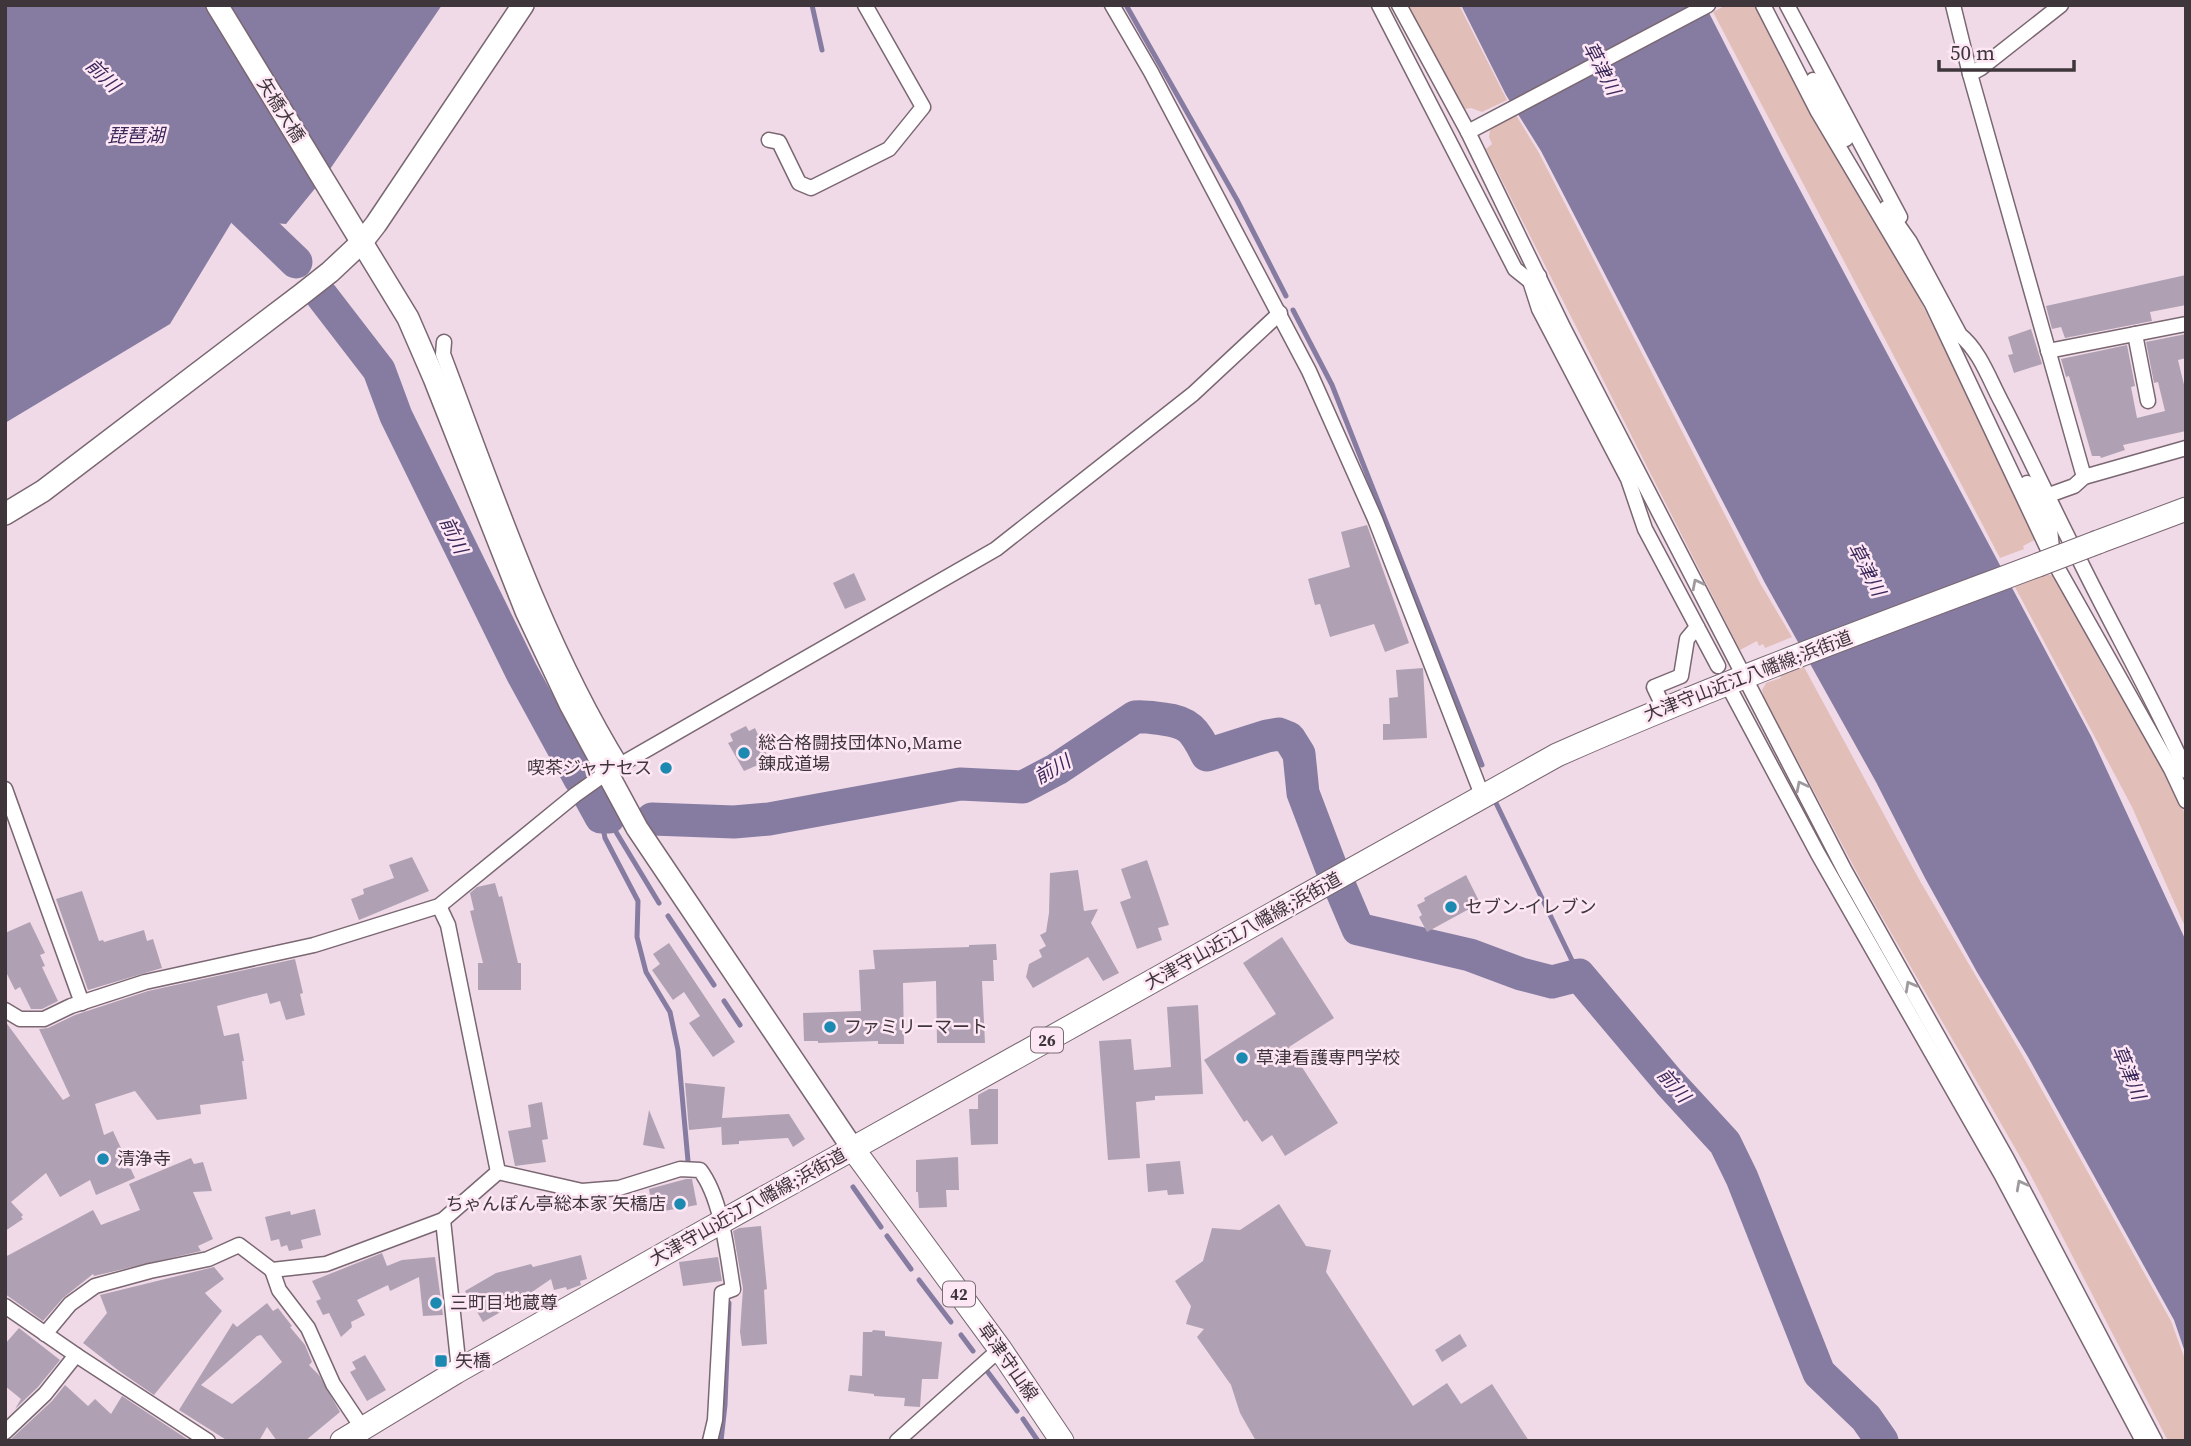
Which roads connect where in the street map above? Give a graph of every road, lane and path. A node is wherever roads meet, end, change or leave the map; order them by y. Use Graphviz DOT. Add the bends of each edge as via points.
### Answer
graph roads {
  1 [pos="217,5"];
  2 [pos="523,5"];
  3 [pos="865,5"];
  4 [pos="1112,5"];
  5 [pos="1378,5"];
  6 [pos="1399,5"];
  7 [pos="1708,5"];
  8 [pos="1763,5"];
  9 [pos="1772,5"];
  10 [pos="1787,5"];
  11 [pos="1952,5"];
  12 [pos="2061,5"];
  13 [pos="1970,74"];
  14 [pos="1468,132"];
  15 [pos="769,141"];
  16 [pos="362,242"];
  17 [pos="1910,242"];
  18 [pos="1534,278"];
  19 [pos="1279,313"];
  20 [pos="2186,324"];
  21 [pos="1955,334"];
  22 [pos="2135,334"];
  23 [pos="444,342"];
  24 [pos="2048,351"];
  25 [pos="2148,401"];
  26 [pos="2186,448"];
  27 [pos="2084,477"];
  28 [pos="2049,495"];
  29 [pos="2186,509"];
  30 [pos="5,514"];
  31 [pos="2061,565"];
  32 [pos="1697,627"];
  33 [pos="1718,666"];
  34 [pos="1738,685"];
  35 [pos="1664,708"];
  36 [pos="2180,757"];
  37 [pos="2186,771"];
  38 [pos="607,773"];
  39 [pos="5,789"];
  40 [pos="1482,795"];
  41 [pos="2186,801"];
  42 [pos="439,906"];
  43 [pos="1876,941"];
  44 [pos="82,1003"];
  45 [pos="5,1010"];
  46 [pos="1928,1032"];
  47 [pos="853,1149"];
  48 [pos="498,1172"];
  49 [pos="443,1220"];
  50 [pos="721,1223"];
  51 [pos="272,1270"];
  52 [pos="5,1306"];
  53 [pos="45,1334"];
  54 [pos="1000,1349"];
  55 [pos="76,1355"];
  56 [pos="459,1370"];
  57 [pos="363,1429"];
  58 [pos="5,1432"];
  59 [pos="208,1441"];
  60 [pos="342,1441"];
  61 [pos="710,1441"];
  62 [pos="897,1441"];
  63 [pos="1062,1441"];
  64 [pos="2143,1441"];
  65 [pos="2155,1441"];
  1 -- 16 [label="street, 矢橋大橋"];
  2 -- 16 [label="street"];
  3 -- 15 [label="street" via="923,107 889,149 811,188 799,183 779,142"];
  4 -- 19 [label="street"];
  5 -- 18 [label="street" via="1515,269"];
  6 -- 14 [label="street"];
  7 -- 14 [label="street"];
  8 -- 21 [label="street" via="1818,112 1932,304"];
  9 -- 17 [label="street" via="1828,109"];
  10 -- 17 [label="street" via="1894,202"];
  11 -- 13 [label="street"];
  12 -- 13 [label="street"];
  13 -- 24 [label="street"];
  14 -- 18 [label="street"];
  16 -- 30 [label="street" via="302,294 43,491"];
  16 -- 38 [label="street, 矢橋大橋" via="408,318 526,611"];
  17 -- 21 [label="street"];
  18 -- 32 [label="street" via="1539,309 1628,479 1645,530"];
  34 -- 18 [label="street, one-way"];
  19 -- 38 [label="street" via="1193,394 996,549"];
  19 -- 40 [label="street" via="1375,519"];
  20 -- 22 [label="street"];
  21 -- 28 [label="street" via="1970,343"];
  21 -- 31 [label="street" via="2050,529"];
  22 -- 24 [label="street"];
  22 -- 25 [label="street"];
  23 -- 38 [label="street" via="443,354 536,596 597,726"];
  24 -- 27 [label="street"];
  26 -- 27 [label="street"];
  27 -- 28 [label="street"];
  28 -- 36 [label="street"];
  29 -- 31 [label="main road, 大津守山近江八幡線;浜街道 / 26, bridge" via="2098,542"];
  31 -- 34 [label="main road, 大津守山近江八幡線;浜街道 / 26, bridge" via="1766,667"];
  31 -- 36 [label="street"];
  31 -- 41 [label="street"];
  32 -- 33 [label="street"];
  32 -- 35 [label="street" via="1687,639 1681,676 1654,687"];
  34 -- 35 [label="main road, 大津守山近江八幡線;浜街道 / 26"];
  43 -- 34 [label="street, one-way" via="1845,871"];
  34 -- 43 [label="street" via="1818,854"];
  35 -- 40 [label="main road, 大津守山近江八幡線;浜街道 / 26" via="1557,755"];
  36 -- 37 [label="street"];
  38 -- 42 [label="street"];
  38 -- 47 [label="street, 矢橋大橋" via="637,828"];
  39 -- 44 [label="street"];
  40 -- 47 [label="main road, 大津守山近江八幡線;浜街道 / 26"];
  42 -- 44 [label="street" via="314,946 145,982"];
  42 -- 48 [label="street" via="448,925"];
  43 -- 46 [label="street"];
  44 -- 45 [label="street" via="44,1019 20,1019"];
  46 -- 64 [label="street"];
  65 -- 46 [label="street, one-way" via="2007,1159"];
  47 -- 50 [label="main road, 大津守山近江八幡線;浜街道 / 26"];
  47 -- 54 [label="main road, 草津守山線 / 42"];
  48 -- 49 [label="street"];
  48 -- 50 [label="street" via="582,1191 619,1188 680,1169 699,1170 707,1179"];
  49 -- 51 [label="street" via="326,1264"];
  49 -- 56 [label="street"];
  50 -- 56 [label="main road, 大津守山近江八幡線;浜街道 / 26"];
  50 -- 61 [label="street" via="733,1289 722,1293"];
  51 -- 53 [label="street" via="239,1245 208,1259 105,1283 82,1294"];
  51 -- 57 [label="street" via="279,1290 308,1328 333,1384"];
  52 -- 53 [label="street"];
  53 -- 55 [label="street"];
  54 -- 62 [label="street"];
  54 -- 63 [label="main road, 草津守山線 / 42"];
  55 -- 58 [label="street" via="45,1394"];
  55 -- 59 [label="street"];
  56 -- 57 [label="main road, 大津守山近江八幡線;浜街道 / 26"];
  57 -- 60 [label="main road, 大津守山近江八幡線;浜街道 / 26"];
}
